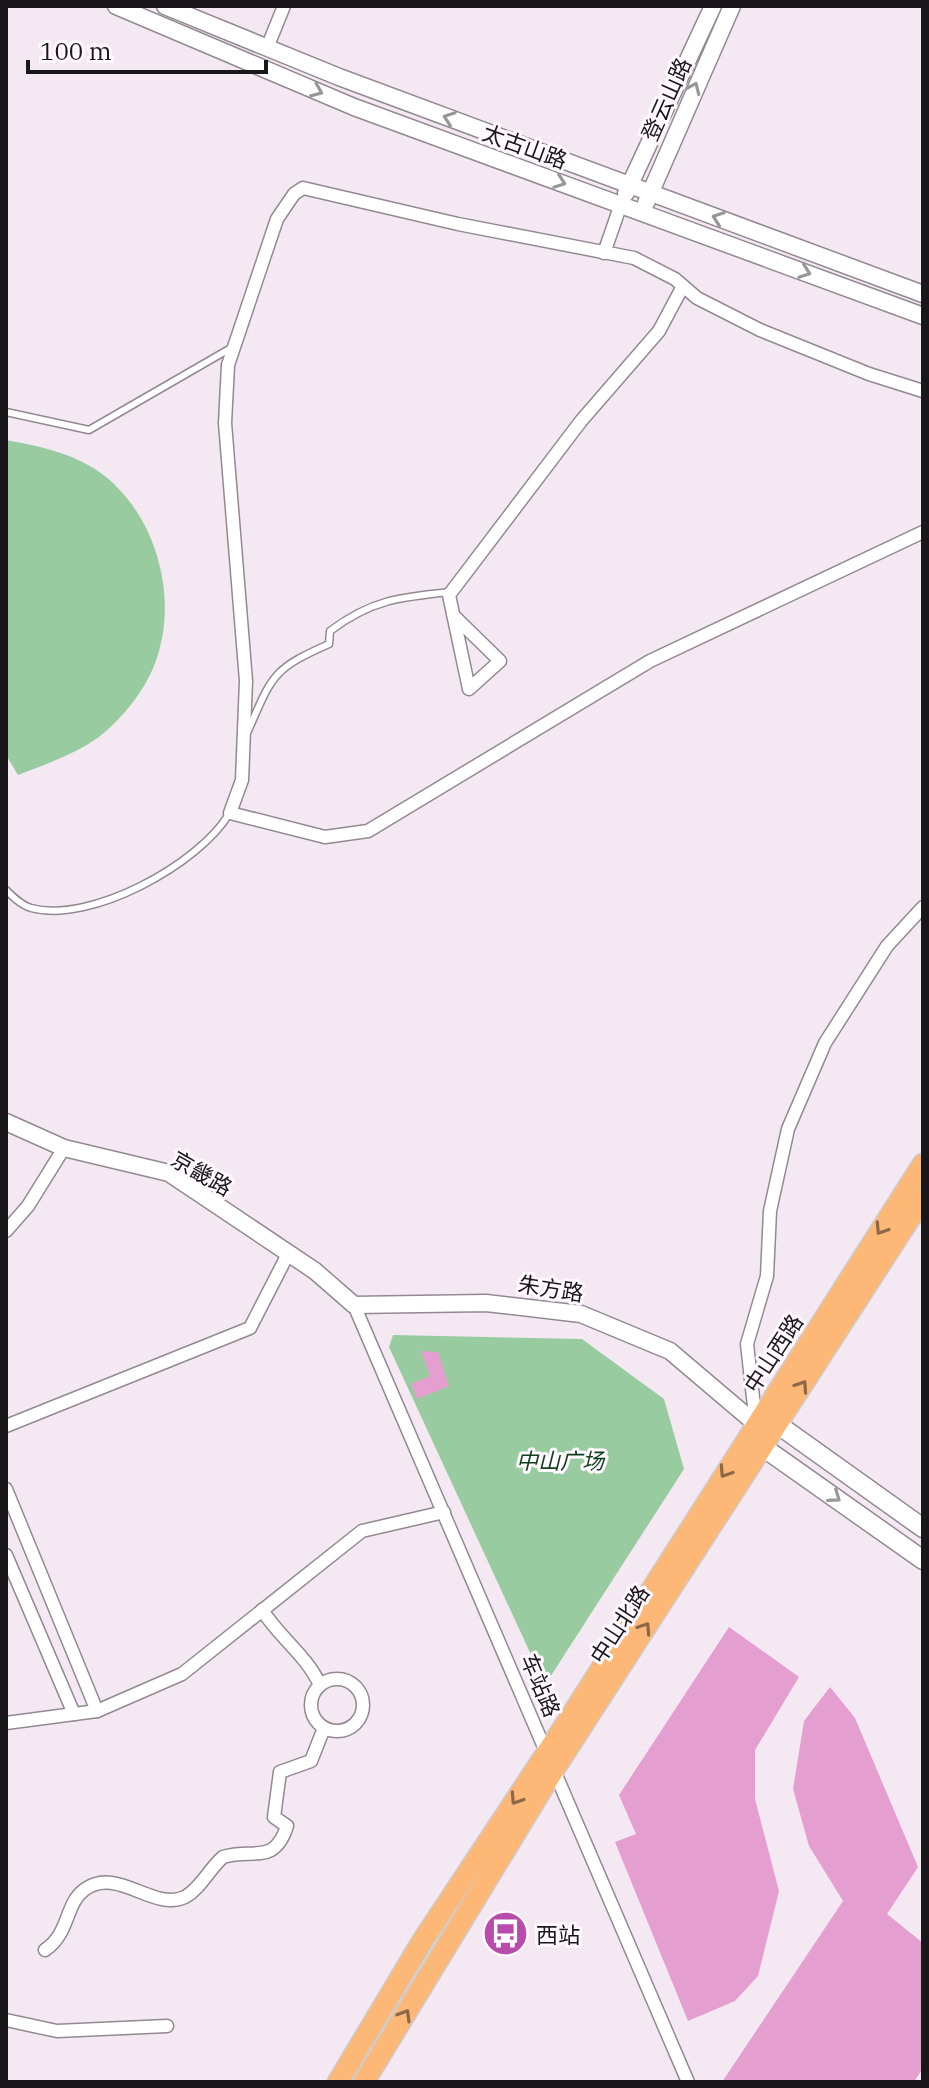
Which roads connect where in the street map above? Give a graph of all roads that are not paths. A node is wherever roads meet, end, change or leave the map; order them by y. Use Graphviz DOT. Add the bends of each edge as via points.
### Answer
graph roads {
  1 [pos="116,6"];
  2 [pos="165,6"];
  3 [pos="284,6"];
  4 [pos="713,6"];
  5 [pos="732,6"];
  6 [pos="267,48"];
  7 [pos="629,185"];
  8 [pos="650,193"];
  9 [pos="621,204"];
  10 [pos="643,212"];
  11 [pos="604,253"];
  12 [pos="683,286"];
  13 [pos="923,294"];
  14 [pos="923,316"];
  15 [pos="231,348"];
  16 [pos="923,391"];
  17 [pos="6,412"];
  18 [pos="923,532"];
  19 [pos="451,592"];
  20 [pos="453,615"];
  21 [pos="245,738"];
  22 [pos="230,813"];
  23 [pos="6,890"];
  24 [pos="923,907"];
  25 [pos="6,1122"];
  26 [pos="64,1148"];
  27 [pos="923,1164"];
  28 [pos="923,1198"];
  29 [pos="6,1231"];
  30 [pos="288,1254"];
  31 [pos="354,1305"];
  32 [pos="6,1426"];
  33 [pos="761,1429"];
  34 [pos="6,1489"];
  35 [pos="444,1512"];
  36 [pos="923,1528"];
  37 [pos="6,1555"];
  38 [pos="923,1560"];
  39 [pos="663,1568"];
  40 [pos="262,1610"];
  41 [pos="320,1685"];
  42 [pos="97,1711"];
  43 [pos="74,1714"];
  44 [pos="6,1723"];
  45 [pos="324,1728"];
  46 [pos="551,1760"];
  47 [pos="45,1950"];
  48 [pos="6,2020"];
  49 [pos="167,2026"];
  50 [pos="338,2082"];
  51 [pos="364,2082"];
  52 [pos="688,2082"];
  1 -- 9 [label="street, 太古山路, one-way" via="354,107"];
  2 -- 6 [label="street, 太古山路"];
  3 -- 6 [label="street"];
  4 -- 7 [label="street, 登云山路"];
  8 -- 5 [label="street, 登云山路, one-way"];
  7 -- 6 [label="street, 太古山路, one-way"];
  7 -- 8 [label="street, 太古山路"];
  7 -- 9 [label="street, 登云山路"];
  8 -- 10 [label="street, 登云山路"];
  13 -- 8 [label="street, 太古山路, one-way"];
  9 -- 10 [label="street, 太古山路"];
  9 -- 11 [label="street"];
  10 -- 14 [label="street, 太古山路, one-way"];
  11 -- 12 [label="street" via="653,266"];
  11 -- 15 [label="street" via="303,188 277,219"];
  12 -- 16 [label="street" via="760,330"];
  12 -- 19 [label="street" via="659,331 581,421"];
  15 -- 17 [label="lane" via="89,430"];
  15 -- 21 [label="street" via="225,423 243,606"];
  18 -- 22 [label="street" via="650,661 368,831 325,837"];
  19 -- 20 [label="street"];
  19 -- 21 [label="lane" via="393,597 356,611 330,631 329,644 288,662 271,678"];
  20 -- 20 [label="street" via="466,674 469,689 500,661"];
  21 -- 22 [label="street" via="242,780"];
  22 -- 23 [label="lane" via="170,872 118,896 50,910 30,908"];
  24 -- 33 [label="street" via="887,946 825,1043 788,1129 770,1211 767,1276 747,1344"];
  25 -- 26 [label="street, 京畿路"];
  26 -- 29 [label="street"];
  26 -- 30 [label="street, 京畿路" via="169,1173"];
  27 -- 33 [label="main road, 中山西路, one-way"];
  33 -- 28 [label="main road, 中山北路, one-way"];
  30 -- 31 [label="street, 京畿路"];
  30 -- 32 [label="street" via="250,1328"];
  31 -- 33 [label="street, 朱方路" via="486,1303 581,1314 670,1351"];
  31 -- 35 [label="street, 车站路"];
  33 -- 36 [label="main road, 朱方路"];
  33 -- 38 [label="main road, 朱方路, one-way"];
  33 -- 39 [label="main road, 中山西路, one-way"];
  46 -- 33 [label="main road, 中山北路, one-way"];
  34 -- 42 [label="street"];
  35 -- 40 [label="street" via="362,1531"];
  35 -- 46 [label="street, 车站路"];
  37 -- 43 [label="street"];
  39 -- 46 [label="main road, 中山北路"];
  40 -- 41 [label="street" via="311,1665"];
  40 -- 42 [label="street" via="182,1674"];
  41 -- 45 [label="street" via="311,1709"];
  41 -- 45 [label="street" via="344,1680 358,1689 363,1704 353,1727 335,1732"];
  42 -- 43 [label="street"];
  43 -- 44 [label="street"];
  45 -- 47 [label="street" via="311,1761 280,1772 274,1817 287,1826 271,1851 223,1857 199,1886 171,1901 128,1885 98,1884 84,1890 59,1939"];
  46 -- 50 [label="main road, 中山北路, one-way" via="423,1940"];
  51 -- 46 [label="main road, 中山北路, one-way"];
  46 -- 52 [label="street, 车站路"];
  48 -- 49 [label="street" via="57,2031"];
}
